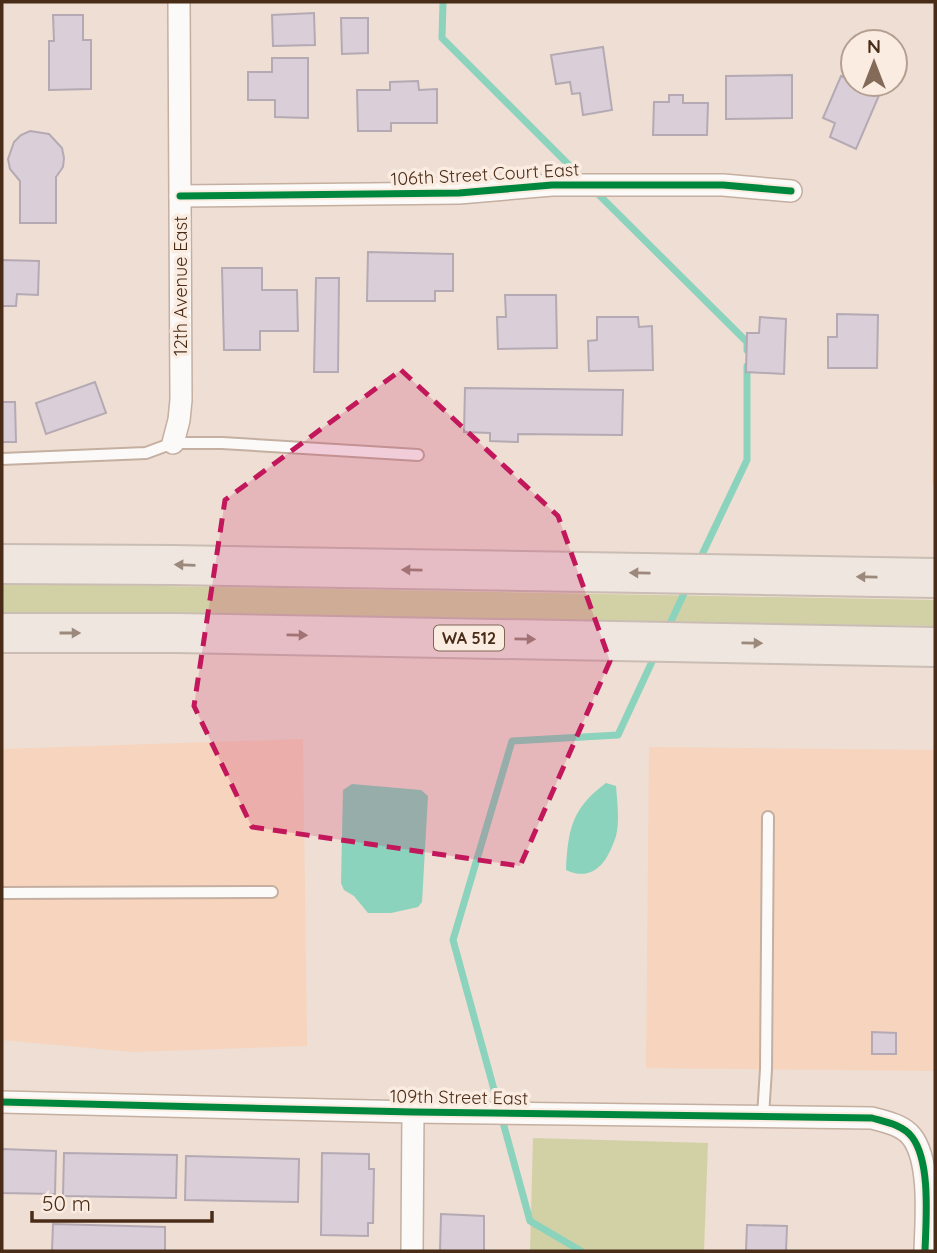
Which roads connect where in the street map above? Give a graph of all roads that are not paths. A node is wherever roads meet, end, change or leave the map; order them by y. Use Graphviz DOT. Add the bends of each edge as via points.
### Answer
graph roads {
  1 [pos="179,2"];
  2 [pos="791,191"];
  3 [pos="180,196"];
  4 [pos="173,443"];
  5 [pos="418,455"];
  6 [pos="2,458"];
  7 [pos="2,564"];
  8 [pos="935,578"];
  9 [pos="2,633"];
  10 [pos="935,647"];
  11 [pos="768,817"];
  12 [pos="272,892"];
  13 [pos="2,893"];
  14 [pos="2,1102"];
  15 [pos="413,1112"];
  16 [pos="762,1116"];
  17 [pos="412,1251"];
  18 [pos="925,1251"];
  1 -- 3 [label="street, 12th Avenue East"];
  2 -- 3 [label="street, 106th Street Court East" via="723,185 552,184 459,193"];
  3 -- 4 [label="street, 12th Avenue East" via="181,400"];
  4 -- 5 [label="lane"];
  4 -- 6 [label="lane" via="146,453"];
  8 -- 7 [label="highway, one-way"];
  9 -- 10 [label="highway, WA 512, one-way"];
  11 -- 16 [label="lane"];
  12 -- 13 [label="lane"];
  14 -- 15 [label="street, 109th Street East"];
  15 -- 16 [label="street, 109th Street East"];
  15 -- 17 [label="street"];
  16 -- 18 [label="street, 109th Street East" via="872,1118 911,1135 923,1166"];
}
